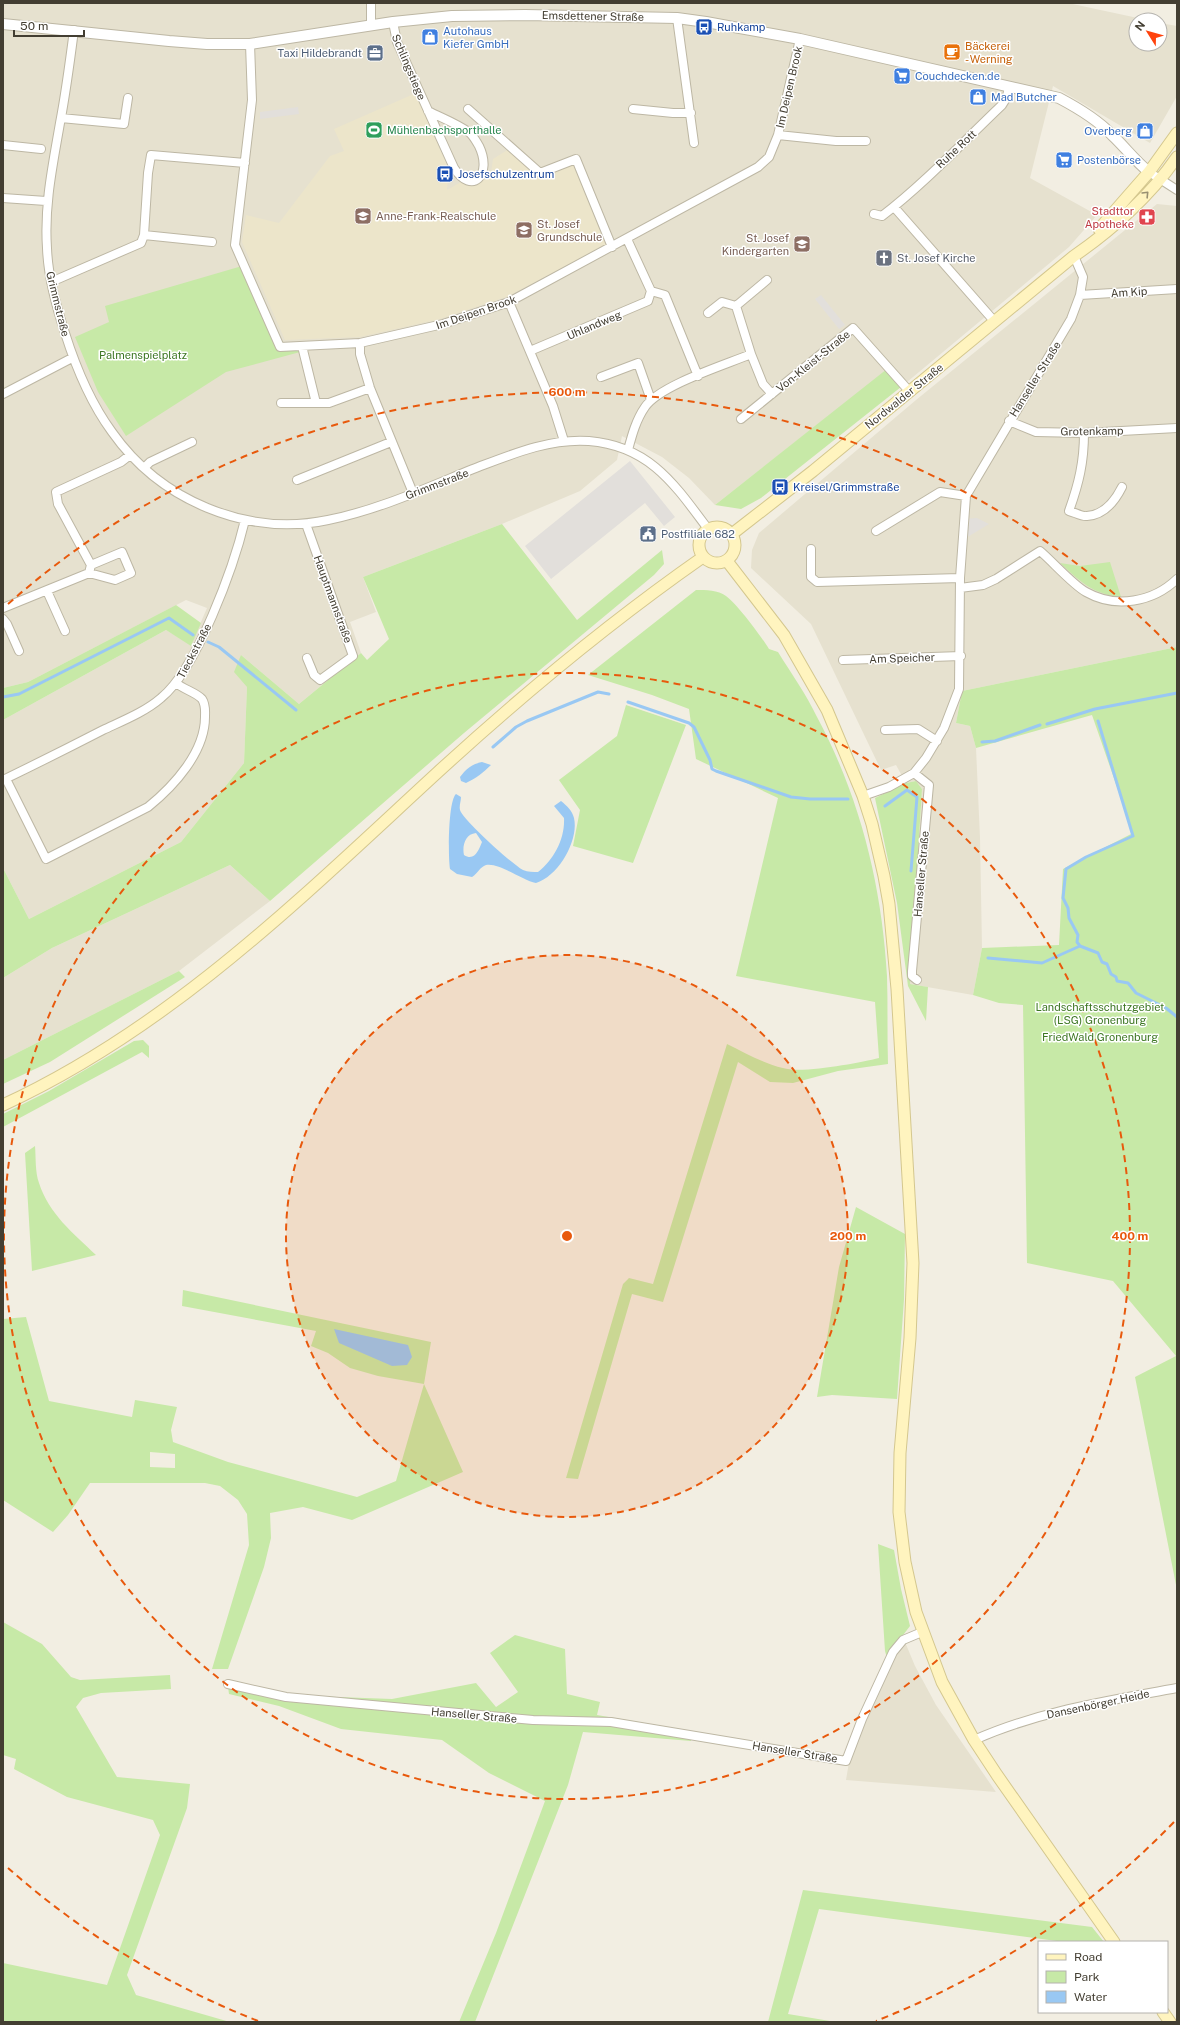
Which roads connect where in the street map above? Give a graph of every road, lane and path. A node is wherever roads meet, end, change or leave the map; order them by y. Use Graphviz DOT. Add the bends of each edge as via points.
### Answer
graph roads {
  1 [pos="371,3"];
  2 [pos="677,18"];
  3 [pos="393,22"];
  4 [pos="3,24"];
  5 [pos="371,26"];
  6 [pos="74,30"];
  7 [pos="800,39"];
  8 [pos="250,44"];
  9 [pos="1009,86"];
  10 [pos="128,98"];
  11 [pos="468,108"];
  12 [pos="634,109"];
  13 [pos="428,111"];
  14 [pos="691,113"];
  15 [pos="61,118"];
  16 [pos="1177,133"];
  17 [pos="778,134"];
  18 [pos="866,141"];
  19 [pos="694,143"];
  20 [pos="3,145"];
  21 [pos="41,148"];
  22 [pos="1177,157"];
  23 [pos="245,163"];
  24 [pos="1150,172"];
  25 [pos="1160,179"];
  26 [pos="1177,190"];
  27 [pos="3,198"];
  28 [pos="46,201"];
  29 [pos="894,207"];
  30 [pos="874,214"];
  31 [pos="144,235"];
  32 [pos="626,239"];
  33 [pos="212,242"];
  34 [pos="612,247"];
  35 [pos="1074,256"];
  36 [pos="767,280"];
  37 [pos="51,282"];
  38 [pos="1177,289"];
  39 [pos="651,291"];
  40 [pos="1080,295"];
  41 [pos="509,302"];
  42 [pos="736,306"];
  43 [pos="708,313"];
  44 [pos="995,322"];
  45 [pos="360,344"];
  46 [pos="302,346"];
  47 [pos="530,351"];
  48 [pos="751,354"];
  49 [pos="72,358"];
  50 [pos="698,376"];
  51 [pos="601,377"];
  52 [pos="370,388"];
  53 [pos="910,392"];
  54 [pos="3,394"];
  55 [pos="772,394"];
  56 [pos="651,400"];
  57 [pos="281,403"];
  58 [pos="316,403"];
  59 [pos="741,419"];
  60 [pos="1009,421"];
  61 [pos="1177,428"];
  62 [pos="1084,433"];
  63 [pos="564,441"];
  64 [pos="192,442"];
  65 [pos="391,442"];
  66 [pos="628,450"];
  67 [pos="130,455"];
  68 [pos="144,468"];
  69 [pos="296,480"];
  70 [pos="1122,487"];
  71 [pos="413,492"];
  72 [pos="966,496"];
  73 [pos="245,520"];
  74 [pos="306,524"];
  75 [pos="708,529"];
  76 [pos="876,531"];
  77 [pos="732,534"];
  78 [pos="811,548"];
  79 [pos="703,557"];
  80 [pos="727,561"];
  81 [pos="960,578"];
  82 [pos="1177,579"];
  83 [pos="960,588"];
  84 [pos="47,591"];
  85 [pos="3,608"];
  86 [pos="3,619"];
  87 [pos="65,631"];
  88 [pos="19,652"];
  89 [pos="961,656"];
  90 [pos="307,658"];
  91 [pos="843,660"];
  92 [pos="176,683"];
  93 [pos="884,730"];
  94 [pos="937,741"];
  95 [pos="914,773"];
  96 [pos="4,780"];
  97 [pos="863,796"];
  98 [pos="917,980"];
  99 [pos="3,1105"];
  100 [pos="922,1632"];
  101 [pos="228,1684"];
  102 [pos="1177,1688"];
  103 [pos="974,1740"];
  104 [pos="1113,1941"];
  105 [pos="1164,2013"];
  106 [pos="1170,2022"];
  1 -- 5 [label="street"];
  2 -- 3 [label="street, Emsdettener Straße" via="452,16"];
  2 -- 7 [label="street, Emsdettener Straße"];
  2 -- 14 [label="street"];
  3 -- 5 [label="street, Emsdettener Straße"];
  3 -- 13 [label="street, Schlingstiege" via="397,42"];
  4 -- 6 [label="street, Emsdettener Straße"];
  5 -- 8 [label="street, Emsdettener Straße"];
  6 -- 8 [label="street, Emsdettener Straße" via="199,43"];
  6 -- 15 [label="street, Grimmstraße"];
  7 -- 9 [label="street, Emsdettener Straße"];
  7 -- 17 [label="street, Im Deipen Brook"];
  8 -- 23 [label="street" via="252,100"];
  9 -- 24 [label="street, Emsdettener Straße" via="1059,98 1074,105 1094,119"];
  9 -- 29 [label="street, Ruhe Rott" via="1002,105"];
  10 -- 15 [label="street" via="124,124"];
  11 -- 34 [label="street" via="540,173 576,159"];
  12 -- 14 [label="street"];
  13 -- 13 [label="street, Schlingstiege" via="462,128 475,138 485,165 478,178 469,181 457,173"];
  14 -- 19 [label="street"];
  15 -- 28 [label="street, Grimmstraße"];
  16 -- 24 [label="main road, Nordwalder Straße"];
  17 -- 18 [label="street, Im Deipen Brook" via="836,141"];
  17 -- 32 [label="street, Im Deipen Brook" via="769,157 758,167"];
  20 -- 21 [label="street"];
  22 -- 25 [label="main road, Nordwalder Straße"];
  23 -- 31 [label="street" via="151,155"];
  23 -- 46 [label="street, Im Deipen Brook" via="235,245 280,347"];
  24 -- 25 [label="street"];
  24 -- 35 [label="main road, Nordwalder Straße"];
  25 -- 26 [label="street"];
  35 -- 25 [label="main road, Nordwalder Straße, one-way" via="1101,235"];
  27 -- 28 [label="street"];
  28 -- 37 [label="street, Grimmstraße"];
  29 -- 30 [label="street, Ruhe Rott" via="882,216"];
  29 -- 44 [label="street"];
  31 -- 33 [label="street"];
  31 -- 37 [label="street" via="141,242"];
  32 -- 34 [label="street, Im Deipen Brook"];
  32 -- 39 [label="street"];
  34 -- 41 [label="street, Im Deipen Brook"];
  35 -- 40 [label="street, Hanseller Straße" via="1083,277"];
  35 -- 44 [label="main road, Nordwalder Straße"];
  36 -- 42 [label="street"];
  37 -- 49 [label="street, Grimmstraße"];
  38 -- 40 [label="street, Am Kip"];
  39 -- 47 [label="street, Uhlandweg" via="648,301"];
  39 -- 50 [label="street" via="665,295"];
  40 -- 60 [label="street, Hanseller Straße" via="1071,319"];
  41 -- 45 [label="street, Im Deipen Brook" via="443,324"];
  41 -- 47 [label="street"];
  42 -- 43 [label="street" via="722,302"];
  42 -- 48 [label="street, Von-Kleist-Straße"];
  44 -- 53 [label="main road, Nordwalder Straße"];
  45 -- 46 [label="street, Im Deipen Brook"];
  45 -- 52 [label="street" via="360,354"];
  46 -- 58 [label="street"];
  47 -- 63 [label="street" via="553,406"];
  48 -- 50 [label="street"];
  48 -- 55 [label="street, Von-Kleist-Straße" via="763,384"];
  49 -- 54 [label="street"];
  49 -- 67 [label="street, Grimmstraße" via="99,412"];
  50 -- 56 [label="street" via="669,387"];
  51 -- 56 [label="street" via="638,363"];
  52 -- 58 [label="street" via="329,403"];
  52 -- 65 [label="street"];
  53 -- 55 [label="street, Von-Kleist-Straße" via="854,328"];
  53 -- 77 [label="main road, Nordwalder Straße"];
  55 -- 59 [label="street, Von-Kleist-Straße"];
  56 -- 66 [label="street" via="639,417"];
  57 -- 58 [label="street"];
  60 -- 62 [label="street, Grotenkamp" via="1036,432"];
  60 -- 72 [label="street, Hanseller Straße"];
  61 -- 62 [label="street, Grotenkamp"];
  62 -- 70 [label="street" via="1080,480 1069,511 1086,516 1099,513 1115,501"];
  63 -- 66 [label="street, Grimmstraße" via="590,441"];
  63 -- 71 [label="street, Grimmstraße" via="499,459"];
  64 -- 68 [label="street" via="150,462"];
  65 -- 69 [label="street"];
  65 -- 71 [label="street"];
  66 -- 75 [label="street, Grimmstraße" via="666,474"];
  67 -- 68 [label="street, Grimmstraße"];
  67 -- 84 [label="street" via="121,462 56,492 58,504 90,569"];
  68 -- 73 [label="street, Grimmstraße" via="177,493 201,506"];
  71 -- 74 [label="street, Grimmstraße" via="352,514"];
  72 -- 76 [label="street" via="940,492"];
  72 -- 81 [label="street, Hanseller Straße"];
  73 -- 74 [label="street, Grimmstraße" via="266,524"];
  73 -- 92 [label="street, Tieckstraße" via="210,620"];
  74 -- 90 [label="street, Hauptmannstraße" via="354,656 320,680 314,675"];
  75 -- 77 [label="main road" via="722,527"];
  75 -- 79 [label="main road" via="698,544"];
  77 -- 80 [label="main road" via="736,547"];
  78 -- 81 [label="street" via="811,577 817,582"];
  79 -- 80 [label="main road" via="716,564"];
  79 -- 99 [label="main road" via="598,636 502,714 235,956 189,992 108,1048"];
  80 -- 97 [label="main road" via="799,659 827,710"];
  81 -- 83 [label="street, Hanseller Straße"];
  82 -- 83 [label="street" via="1167,589 1141,600 1113,602 1086,592 1040,551 996,579"];
  83 -- 89 [label="street, Hanseller Straße"];
  84 -- 85 [label="street"];
  84 -- 87 [label="street"];
  86 -- 88 [label="street"];
  89 -- 91 [label="street, Am Speicher"];
  89 -- 94 [label="street, Hanseller Straße" via="959,689"];
  92 -- 96 [label="street, Tieckstraße" via="160,700 146,708"];
  92 -- 96 [label="street" via="202,699 205,706 203,738 189,762 162,796 148,807 46,859"];
  93 -- 94 [label="street" via="918,729"];
  94 -- 95 [label="street, Hanseller Straße"];
  95 -- 97 [label="street, Hanseller Straße"];
  95 -- 98 [label="street, Hanseller Straße" via="929,785 912,971 912,976"];
  97 -- 100 [label="main road" via="878,848 886,890 897,989 913,1263 910,1338 900,1453 899,1512 905,1562"];
  100 -- 101 [label="street, Hanseller Straße" via="903,1640 893,1652 846,1760 611,1722 533,1720 286,1697"];
  100 -- 103 [label="main road" via="942,1682"];
  102 -- 103 [label="street, Dansenbörger Heide" via="1061,1709"];
  103 -- 104 [label="main road"];
  105 -- 106 [label="main road"];
}
